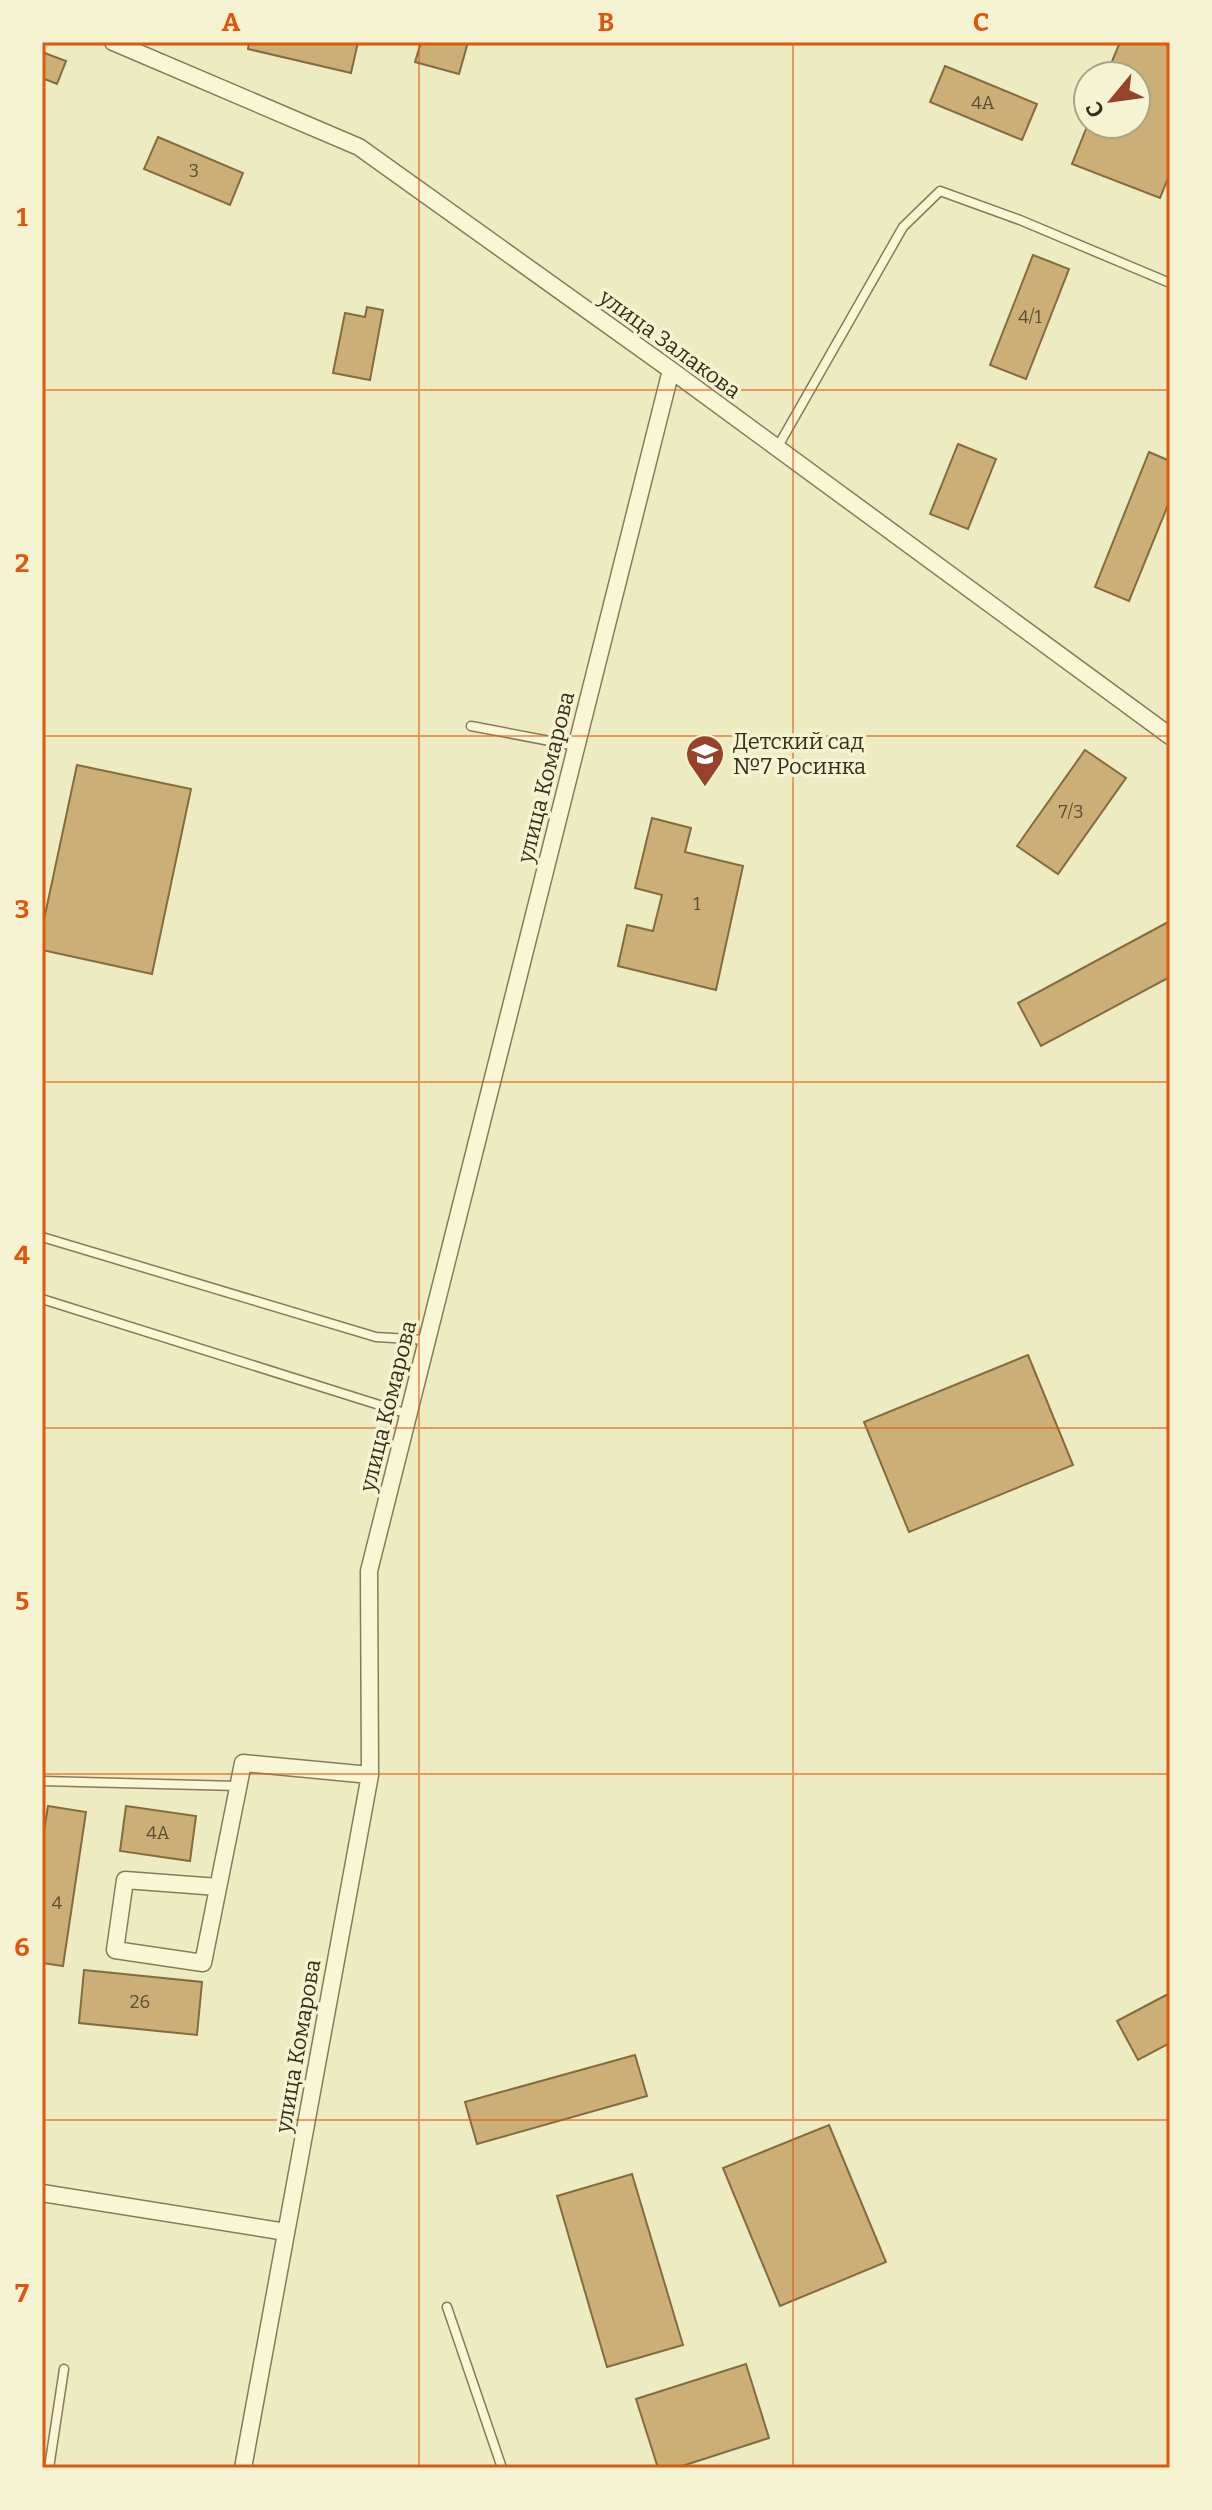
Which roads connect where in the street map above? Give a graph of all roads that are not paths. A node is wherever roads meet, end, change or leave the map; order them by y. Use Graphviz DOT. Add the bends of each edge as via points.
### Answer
graph roads {
  1 [pos="113,42"];
  2 [pos="1170,283"];
  3 [pos="671,370"];
  4 [pos="776,449"];
  5 [pos="471,726"];
  6 [pos="1170,736"];
  7 [pos="576,746"];
  8 [pos="42,1237"];
  9 [pos="42,1299"];
  10 [pos="427,1340"];
  11 [pos="408,1414"];
  12 [pos="370,1775"];
  13 [pos="42,1781"];
  14 [pos="239,1786"];
  15 [pos="218,1887"];
  16 [pos="42,2193"];
  17 [pos="286,2232"];
  18 [pos="447,2307"];
  19 [pos="64,2369"];
  20 [pos="49,2468"];
  21 [pos="243,2468"];
  22 [pos="502,2468"];
  1 -- 3 [label="street, улица Залакова" via="359,147"];
  2 -- 4 [label="lane" via="940,191 903,227"];
  3 -- 4 [label="street, улица Залакова"];
  3 -- 7 [label="street, улица Комарова"];
  4 -- 6 [label="street, улица Залакова"];
  5 -- 7 [label="lane"];
  7 -- 10 [label="street, улица Комарова"];
  8 -- 10 [label="lane" via="376,1337"];
  9 -- 11 [label="lane"];
  10 -- 11 [label="street, улица Комарова"];
  11 -- 12 [label="street, улица Комарова" via="369,1571"];
  12 -- 14 [label="street" via="243,1763"];
  12 -- 17 [label="street, улица Комарова"];
  13 -- 14 [label="lane"];
  14 -- 15 [label="street"];
  15 -- 15 [label="street" via="203,1963 115,1950 125,1880"];
  16 -- 17 [label="street"];
  17 -- 21 [label="street, улица Комарова"];
  18 -- 22 [label="lane"];
  19 -- 20 [label="lane"];
}
